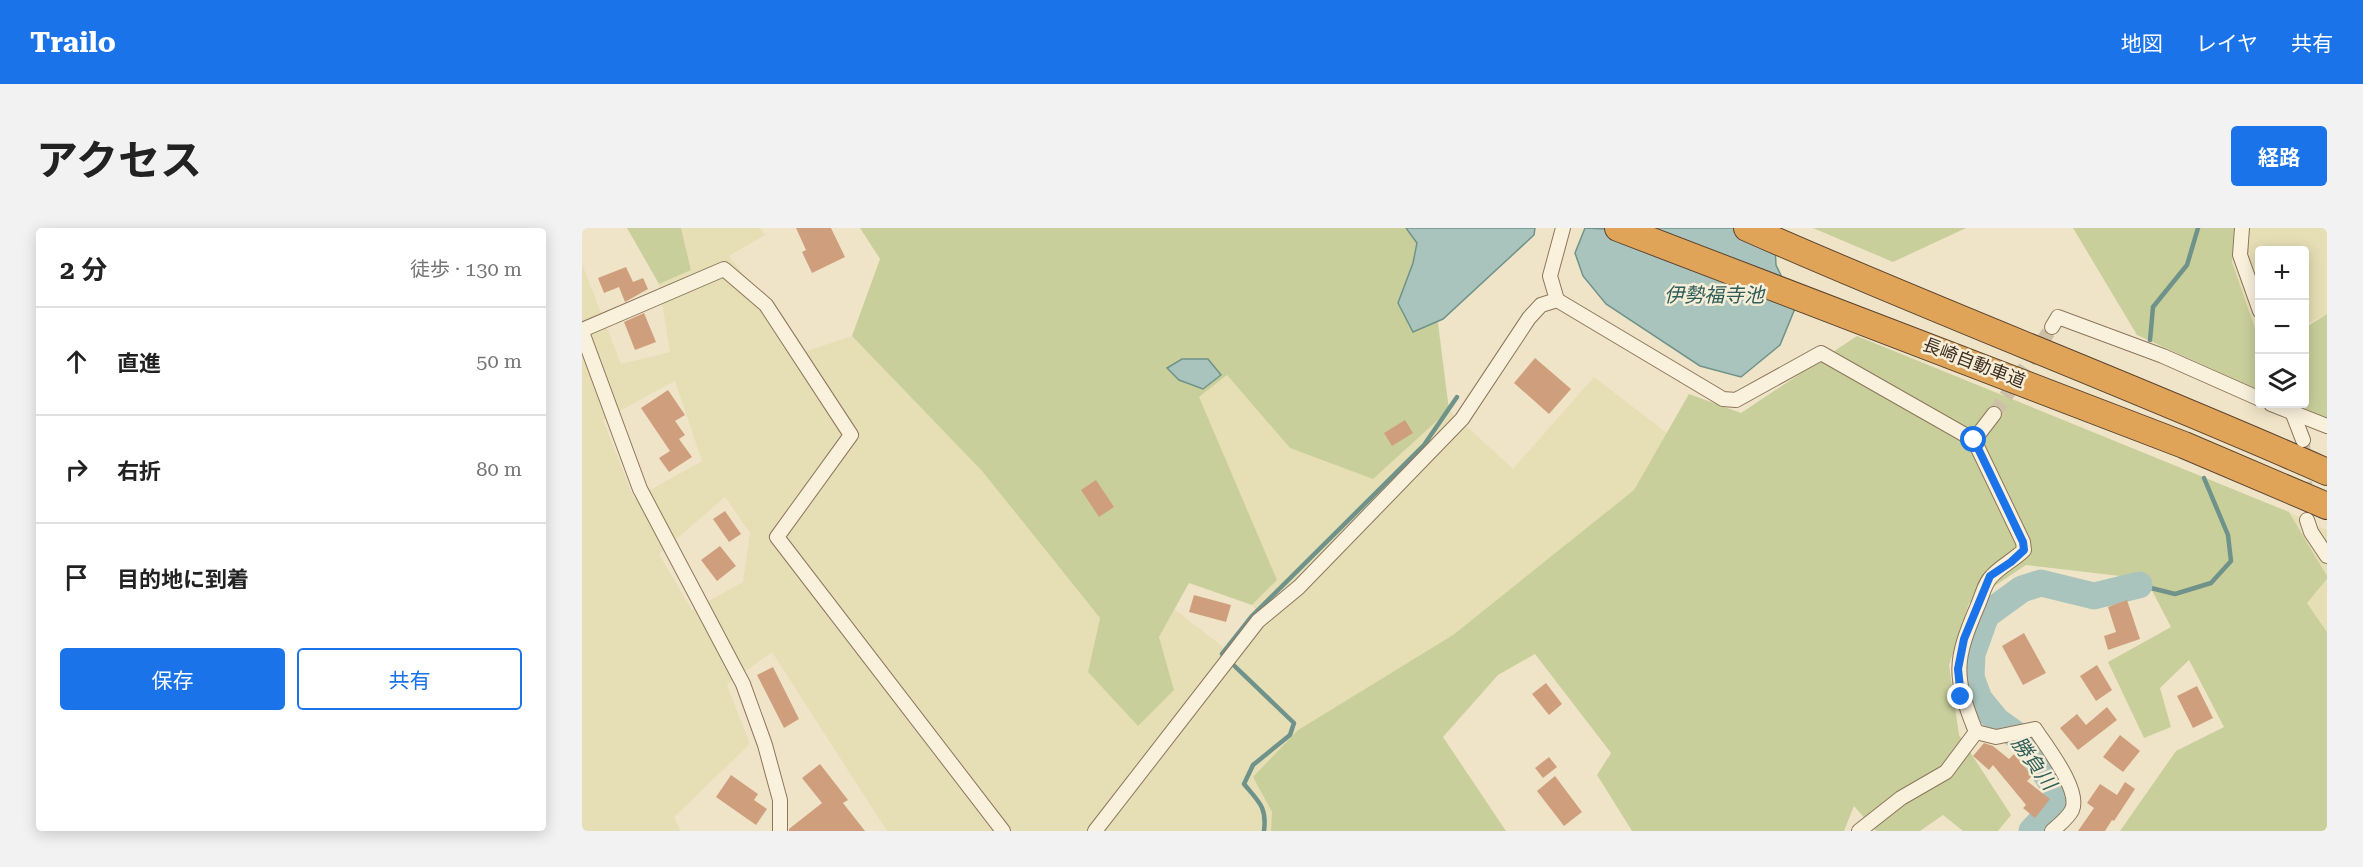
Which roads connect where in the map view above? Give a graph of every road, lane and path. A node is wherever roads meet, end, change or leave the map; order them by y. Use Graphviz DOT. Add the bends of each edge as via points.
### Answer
graph roads {
  1 [pos="1563,228"];
  2 [pos="1618,228"];
  3 [pos="1747,228"];
  4 [pos="2242,228"];
  5 [pos="1557,300"];
  6 [pos="2255,300"];
  7 [pos="2052,327"];
  8 [pos="582,331"];
  9 [pos="2255,397"];
  10 [pos="2291,408"];
  11 [pos="1994,414"];
  12 [pos="2327,426"];
  13 [pos="1974,440"];
  14 [pos="2303,440"];
  15 [pos="2327,472"];
  16 [pos="2317,513"];
  17 [pos="2327,556"];
  18 [pos="1976,732"];
  19 [pos="780,831"];
  20 [pos="1003,831"];
  21 [pos="1095,831"];
  22 [pos="1859,831"];
  23 [pos="2052,831"];
  1 -- 5 [label="street" via="1550,276"];
  2 -- 16 [label="highway, 長崎自動車道" via="2184,445"];
  3 -- 15 [label="highway, 長崎自動車道"];
  4 -- 6 [label="street" via="2240,255"];
  5 -- 13 [label="street" via="1723,399 1736,400 1821,353"];
  5 -- 21 [label="street" via="1541,305 1529,318 1462,419 1299,586 1258,621"];
  7 -- 9 [label="street" via="2058,317 2163,356"];
  8 -- 19 [label="street" via="640,489 743,684 780,800"];
  8 -- 20 [label="street" via="724,269 766,305 852,435 777,537"];
  10 -- 12 [label="street"];
  10 -- 14 [label="street"];
  11 -- 13 [label="street"];
  13 -- 18 [label="street" via="2024,550 1990,576 1964,639 1958,669 1961,697"];
  16 -- 17 [label="street" via="2311,532"];
  18 -- 22 [label="street" via="1946,772 1901,798"];
  18 -- 23 [label="street" via="1996,737 2035,729 2074,796 2072,809"];
}
